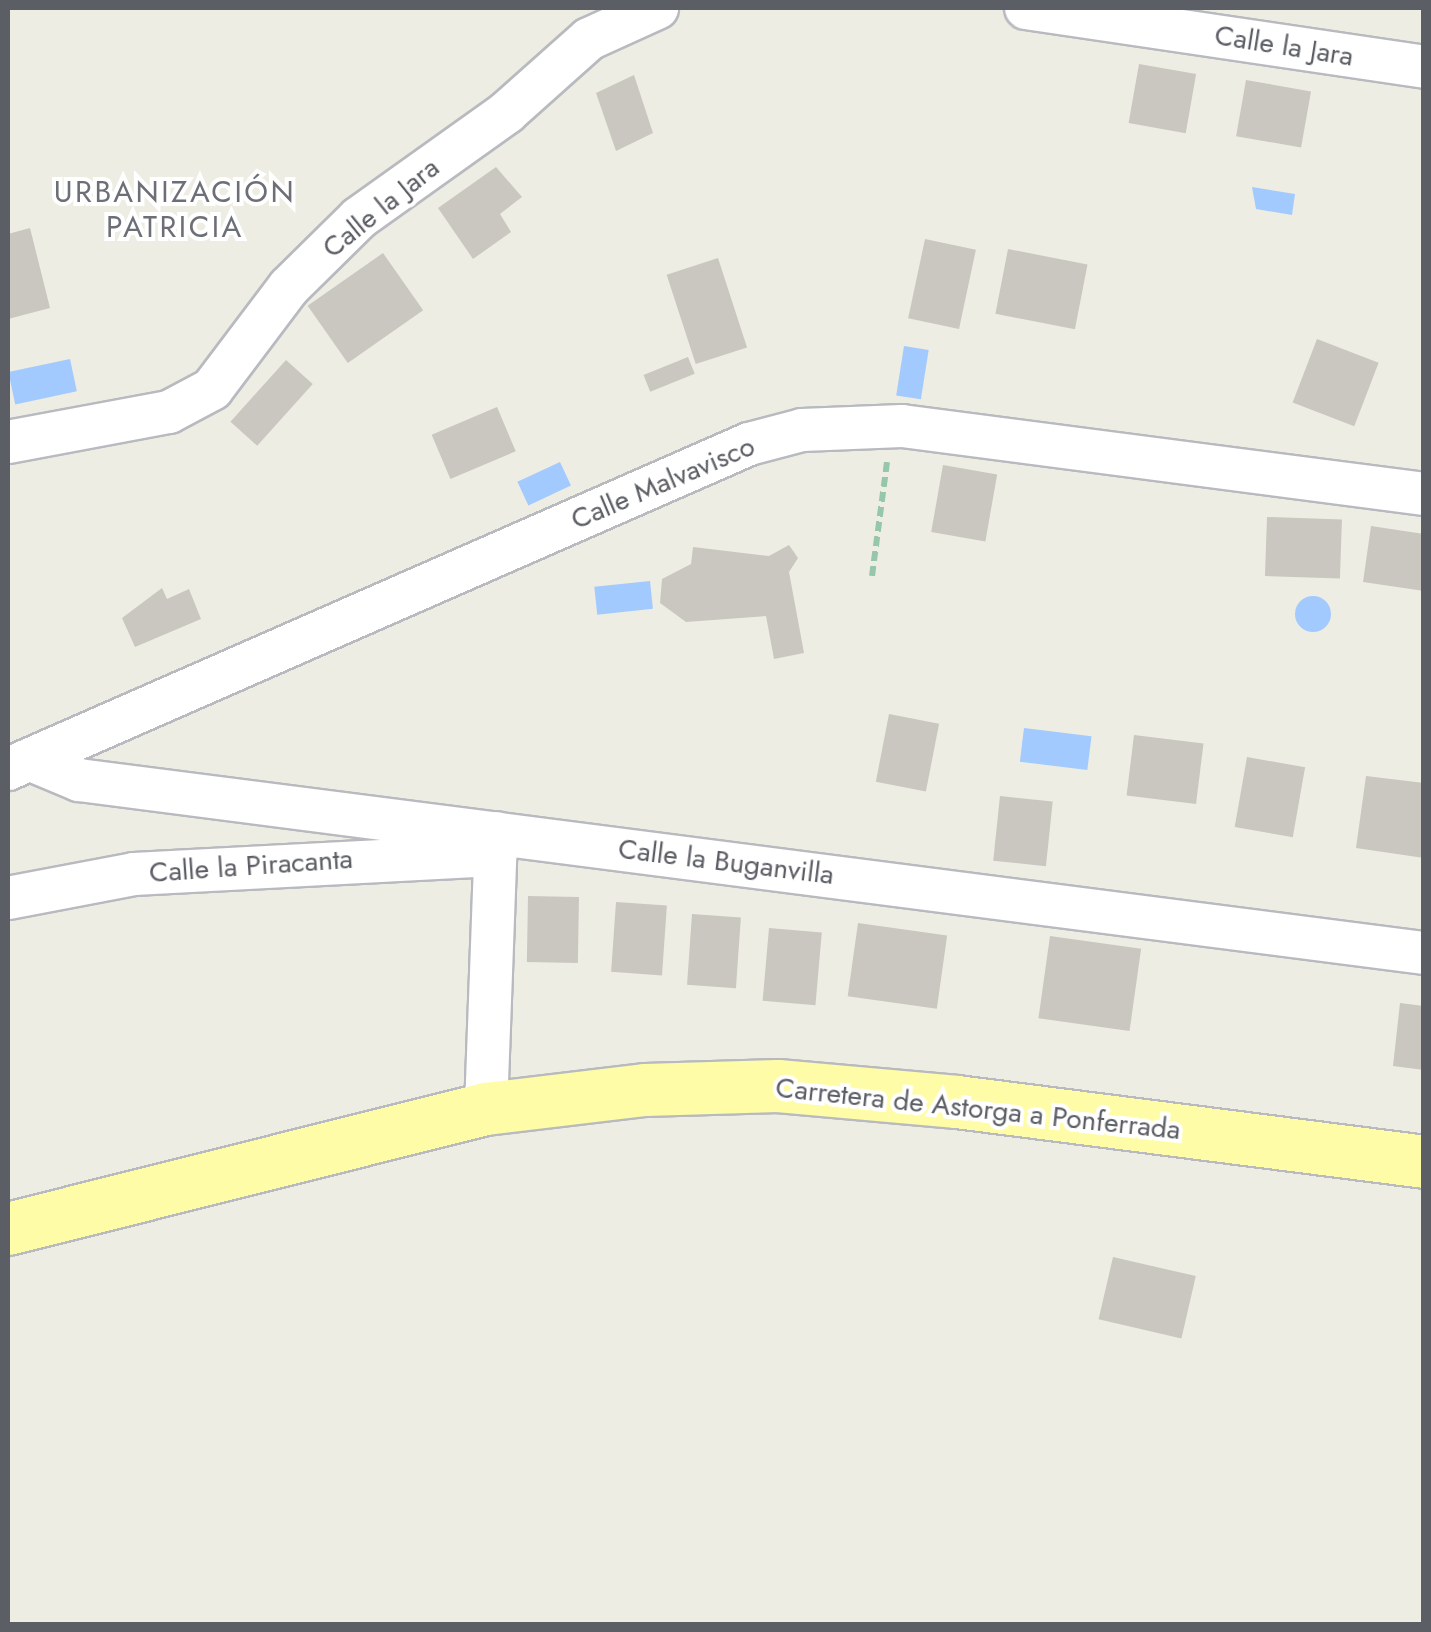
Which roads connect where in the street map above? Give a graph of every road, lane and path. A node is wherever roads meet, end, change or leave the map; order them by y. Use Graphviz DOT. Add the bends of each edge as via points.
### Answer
graph roads {
  1 [pos="657,8"];
  2 [pos="1026,8"];
  3 [pos="594,23"];
  4 [pos="1424,67"];
  5 [pos="891,426"];
  6 [pos="8,442"];
  7 [pos="1424,494"];
  8 [pos="872,576"];
  9 [pos="20,765"];
  10 [pos="496,844"];
  11 [pos="8,898"];
  12 [pos="1424,952"];
  13 [pos="486,1108"];
  14 [pos="1424,1162"];
  15 [pos="8,1229"];
  1 -- 3 [label="street, Calle la Jara"];
  2 -- 4 [label="street, Calle la Jara"];
  3 -- 6 [label="street, Calle la Jara" via="506,113 359,218 289,286 212,389 169,412"];
  5 -- 7 [label="street, Calle Malvavisco"];
  5 -- 8 [label="path"];
  5 -- 9 [label="street, Calle Malvavisco" via="748,444"];
  9 -- 10 [label="street, Calle la Buganvilla" via="79,780"];
  10 -- 11 [label="street, Calle la Piracanta" via="152,872"];
  10 -- 12 [label="street, Calle la Buganvilla"];
  10 -- 13 [label="street"];
  13 -- 14 [label="main road, Carretera de Astorga a Ponferrada" via="778,1086"];
  13 -- 15 [label="main road, Carretera de Astorga a Ponferrada"];
}
